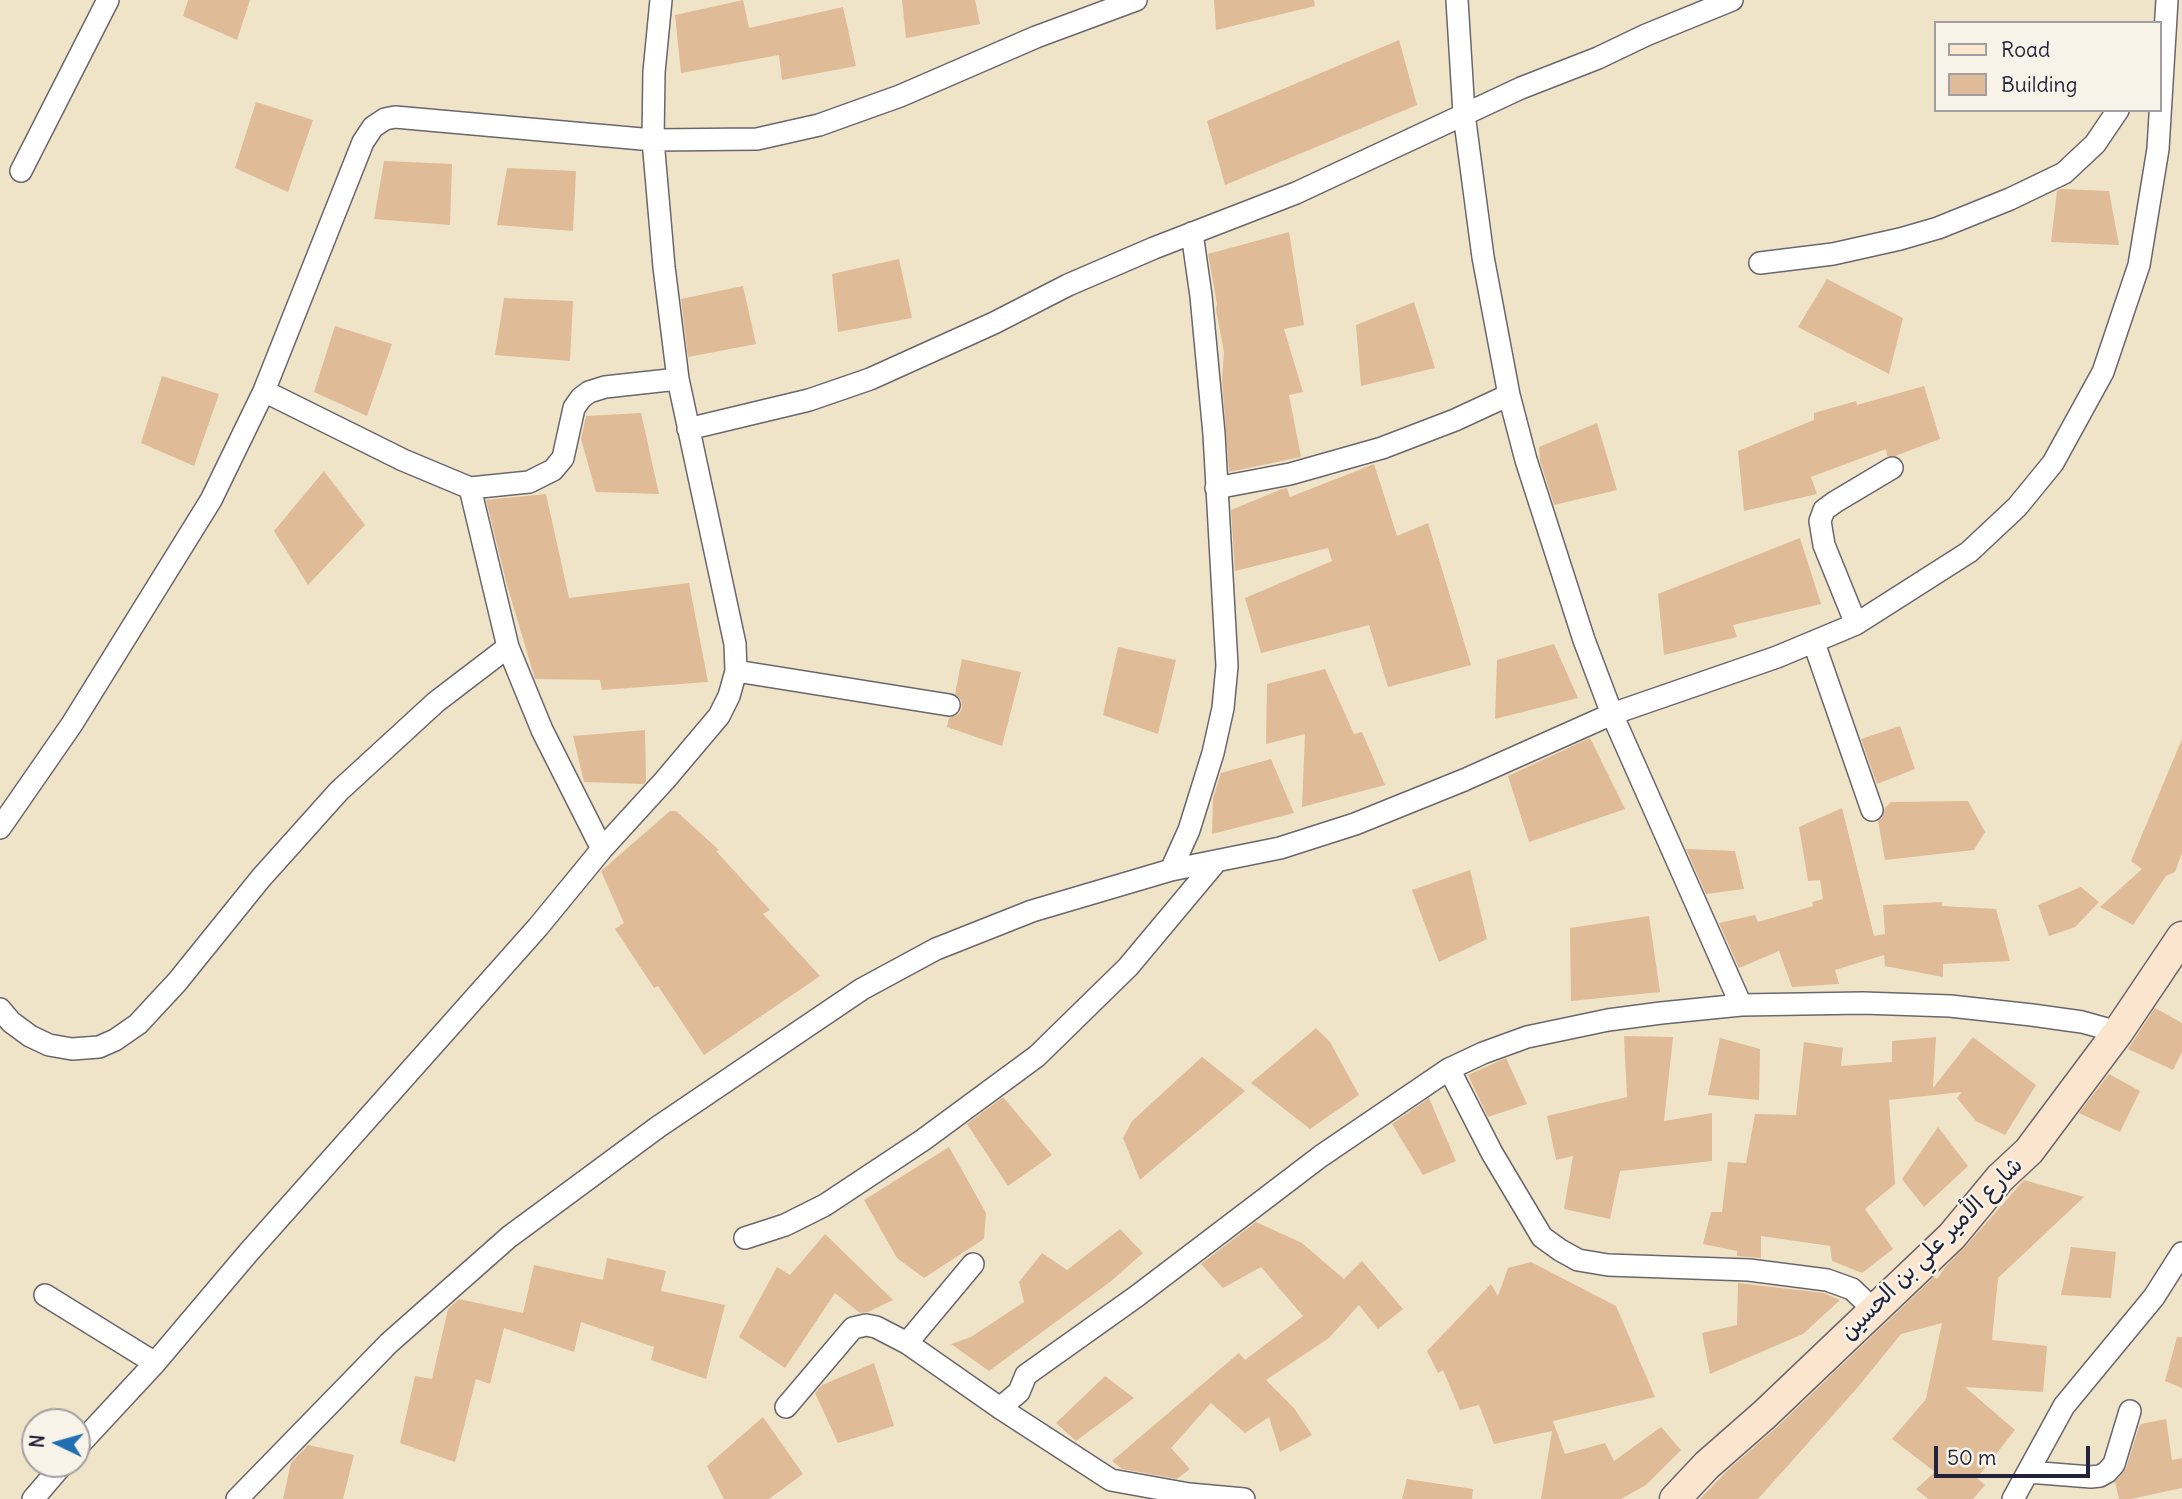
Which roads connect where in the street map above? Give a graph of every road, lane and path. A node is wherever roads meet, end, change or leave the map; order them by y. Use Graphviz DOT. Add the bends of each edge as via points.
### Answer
graph roads {
  1 [pos="108,0"];
  2 [pos="661,0"];
  3 [pos="1136,0"];
  4 [pos="1457,0"];
  5 [pos="1731,0"];
  6 [pos="2164,13"];
  7 [pos="2161,81"];
  8 [pos="2117,112"];
  9 [pos="2160,112"];
  10 [pos="1464,114"];
  11 [pos="653,140"];
  12 [pos="21,171"];
  13 [pos="1192,233"];
  14 [pos="1760,264"];
  15 [pos="678,379"];
  16 [pos="264,391"];
  17 [pos="1509,395"];
  18 [pos="688,429"];
  19 [pos="1892,468"];
  20 [pos="470,488"];
  21 [pos="1216,488"];
  22 [pos="1856,624"];
  23 [pos="1814,643"];
  24 [pos="508,647"];
  25 [pos="736,671"];
  26 [pos="949,705"];
  27 [pos="1612,714"];
  28 [pos="1872,810"];
  29 [pos="0,828"];
  30 [pos="602,849"];
  31 [pos="1215,863"];
  32 [pos="1171,870"];
  33 [pos="2182,937"];
  34 [pos="1741,1005"];
  35 [pos="0,1009"];
  36 [pos="2118,1032"];
  37 [pos="1449,1069"];
  38 [pos="745,1238"];
  39 [pos="2182,1253"];
  40 [pos="973,1264"];
  41 [pos="45,1295"];
  42 [pos="1873,1309"];
  43 [pos="907,1343"];
  44 [pos="155,1363"];
  45 [pos="786,1406"];
  46 [pos="1000,1408"];
  47 [pos="2130,1411"];
  48 [pos="91,1432"];
  49 [pos="2028,1472"];
  50 [pos="51,1478"];
  51 [pos="33,1499"];
  52 [pos="237,1499"];
  53 [pos="1244,1499"];
  54 [pos="1675,1499"];
  55 [pos="2013,1499"];
  1 -- 12 [label="street"];
  2 -- 11 [label="street"];
  3 -- 11 [label="street" via="819,125 757,139"];
  4 -- 10 [label="street"];
  5 -- 10 [label="street"];
  6 -- 7 [label="street"];
  8 -- 14 [label="street" via="2095,144 2064,173 2000,204 1900,239"];
  9 -- 22 [label="street" via="2139,265 2103,372 2053,463 2017,508 1969,552"];
  10 -- 13 [label="street" via="1296,193"];
  10 -- 17 [label="street" via="1482,257"];
  11 -- 15 [label="street"];
  11 -- 16 [label="street" via="385,119 363,142"];
  13 -- 18 [label="street" via="1068,285 870,379 809,400"];
  13 -- 21 [label="street"];
  15 -- 18 [label="street"];
  15 -- 20 [label="street" via="589,392 574,408 563,458 552,470 529,482"];
  16 -- 20 [label="street"];
  16 -- 29 [label="street" via="211,500 176,559"];
  17 -- 21 [label="street" via="1382,448 1290,474"];
  17 -- 27 [label="street" via="1584,640"];
  18 -- 25 [label="street" via="726,596"];
  19 -- 22 [label="street" via="1835,502 1820,520 1824,545"];
  20 -- 24 [label="street"];
  21 -- 32 [label="street" via="1227,666 1223,708 1189,830"];
  22 -- 23 [label="street"];
  23 -- 27 [label="street"];
  23 -- 28 [label="street"];
  24 -- 30 [label="street" via="542,730"];
  24 -- 35 [label="street" via="436,702 338,791 138,1024 99,1047 72,1049 30,1036"];
  25 -- 26 [label="street"];
  25 -- 30 [label="street" via="719,716"];
  27 -- 31 [label="street" via="1355,824"];
  27 -- 34 [label="street"];
  30 -- 44 [label="street" via="495,978 256,1243"];
  31 -- 32 [label="street"];
  31 -- 38 [label="street" via="1128,967 1037,1056 825,1205"];
  32 -- 52 [label="street" via="1032,911 936,949 862,989 777,1045 509,1237 389,1343"];
  33 -- 36 [label="street, شارع الأمير علي بن الحسين"];
  34 -- 36 [label="street" via="1950,1006 2082,1022"];
  34 -- 37 [label="street" via="1608,1020 1527,1037"];
  36 -- 42 [label="street, شارع الأمير علي بن الحسين" via="2029,1151 1952,1236"];
  37 -- 42 [label="street" via="1542,1237 1560,1250 1578,1260 1608,1265 1749,1270 1827,1280 1852,1289"];
  37 -- 46 [label="street" via="1321,1156 1026,1374 1019,1392"];
  39 -- 49 [label="street" via="2154,1297 2064,1406"];
  40 -- 43 [label="street"];
  41 -- 44 [label="street"];
  42 -- 54 [label="street, شارع الأمير علي بن الحسين"];
  43 -- 45 [label="street" via="876,1327 853,1328"];
  43 -- 46 [label="street"];
  44 -- 48 [label="street"];
  46 -- 53 [label="street" via="1111,1480"];
  47 -- 49 [label="street" via="2114,1464 2100,1476"];
  49 -- 55 [label="street"];
  50 -- 51 [label="street"];
}
